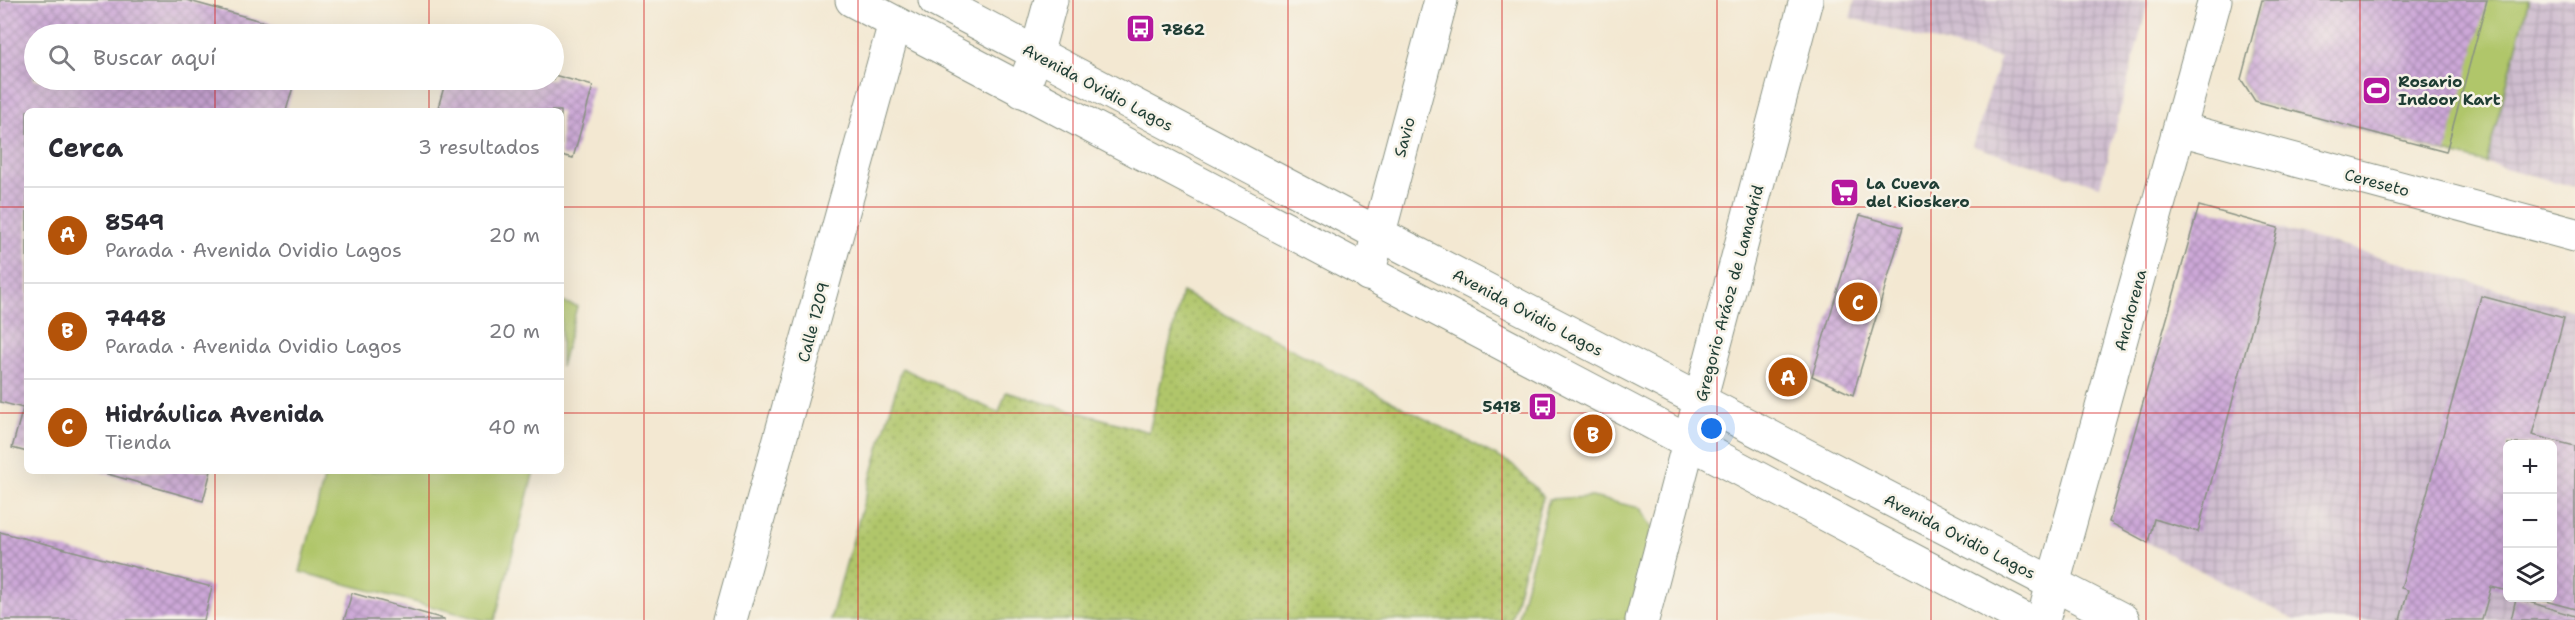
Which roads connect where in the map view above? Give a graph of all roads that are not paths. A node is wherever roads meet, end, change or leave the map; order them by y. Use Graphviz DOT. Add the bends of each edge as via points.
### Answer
graph roads {
  1 [pos="852,0"];
  2 [pos="935,0"];
  3 [pos="1051,0"];
  4 [pos="1441,0"];
  5 [pos="1806,0"];
  6 [pos="2216,0"];
  7 [pos="895,23"];
  8 [pos="1036,55"];
  9 [pos="1022,90"];
  10 [pos="2180,129"];
  11 [pos="1378,234"];
  12 [pos="2575,235"];
  13 [pos="1368,274"];
  14 [pos="1700,402"];
  15 [pos="1688,442"];
  16 [pos="2054,584"];
  17 [pos="730,620"];
  18 [pos="1642,620"];
  19 [pos="2025,620"];
  20 [pos="2043,620"];
  21 [pos="2123,620"];
  1 -- 7 [label="street"];
  2 -- 8 [label="street, Avenida Ovidio Lagos"];
  3 -- 8 [label="street"];
  4 -- 11 [label="street, Savio"];
  5 -- 14 [label="street, Gregorio Aráoz de Lamadrid"];
  6 -- 10 [label="street, Anchorena"];
  7 -- 9 [label="street"];
  7 -- 17 [label="street, Calle 1209"];
  8 -- 9 [label="street"];
  8 -- 11 [label="street, Avenida Ovidio Lagos"];
  9 -- 13 [label="street"];
  10 -- 12 [label="street, Cereseto"];
  10 -- 16 [label="street, Anchorena"];
  11 -- 13 [label="street, Savio"];
  11 -- 14 [label="street, Avenida Ovidio Lagos"];
  13 -- 15 [label="street"];
  14 -- 15 [label="street, Gregorio Aráoz de Lamadrid"];
  14 -- 16 [label="street, Avenida Ovidio Lagos"];
  15 -- 18 [label="street, Gregorio Aráoz de Lamadrid"];
  15 -- 19 [label="street"];
  16 -- 20 [label="street, Anchorena"];
  16 -- 21 [label="street, Avenida Ovidio Lagos"];
}
